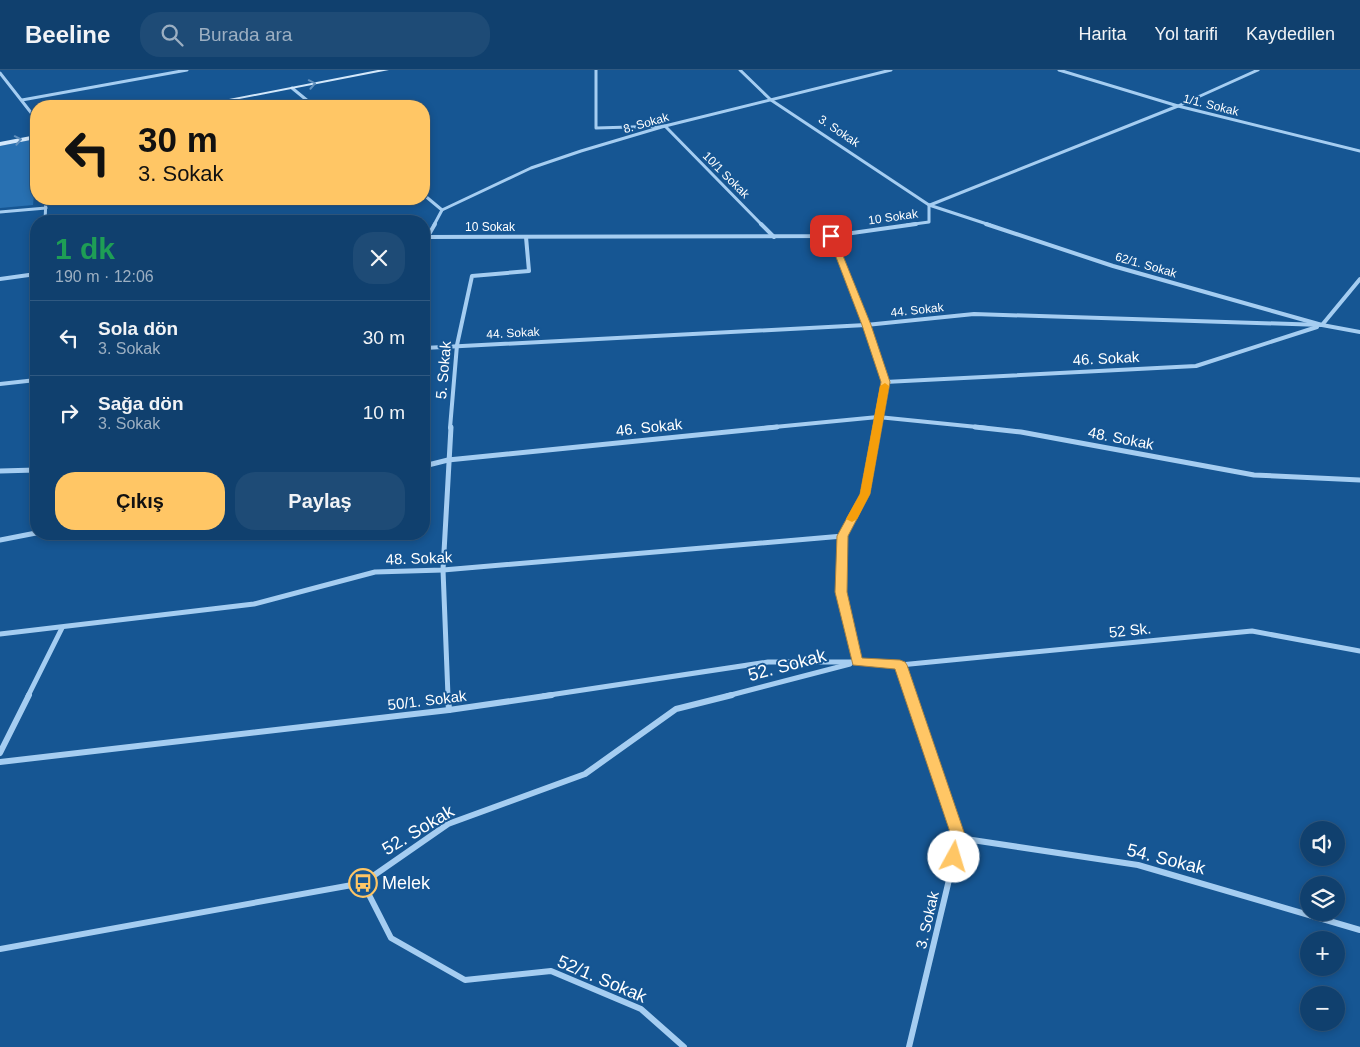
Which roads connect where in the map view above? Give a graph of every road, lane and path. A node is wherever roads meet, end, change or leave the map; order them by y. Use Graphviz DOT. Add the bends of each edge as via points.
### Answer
graph roads {
  1 [pos="187,70"];
  2 [pos="386,70"];
  3 [pos="596,70"];
  4 [pos="734,70"];
  5 [pos="740,70"];
  6 [pos="875,70"];
  7 [pos="891,70"];
  8 [pos="1059,70"];
  9 [pos="1258,70"];
  10 [pos="0,73"];
  11 [pos="876,74"];
  12 [pos="292,88"];
  13 [pos="22,100"];
  14 [pos="228,100"];
  15 [pos="307,100"];
  16 [pos="771,100"];
  17 [pos="1178,106"];
  18 [pos="30,111"];
  19 [pos="665,126"];
  20 [pos="30,138"];
  21 [pos="0,144"];
  22 [pos="1360,151"];
  23 [pos="430,200"];
  24 [pos="929,206"];
  25 [pos="46,208"];
  26 [pos="442,210"];
  27 [pos="0,212"];
  28 [pos="45,215"];
  29 [pos="430,230"];
  30 [pos="430,236"];
  31 [pos="831,236"];
  32 [pos="526,237"];
  33 [pos="774,237"];
  34 [pos="30,275"];
  35 [pos="1360,279"];
  36 [pos="0,280"];
  37 [pos="866,325"];
  38 [pos="1322,325"];
  39 [pos="1360,332"];
  40 [pos="457,345"];
  41 [pos="430,347"];
  42 [pos="30,381"];
  43 [pos="885,382"];
  44 [pos="0,384"];
  45 [pos="878,417"];
  46 [pos="448,460"];
  47 [pos="430,464"];
  48 [pos="30,470"];
  49 [pos="0,472"];
  50 [pos="1360,480"];
  51 [pos="30,534"];
  52 [pos="842,536"];
  53 [pos="0,540"];
  54 [pos="443,570"];
  55 [pos="62,628"];
  56 [pos="0,634"];
  57 [pos="1360,651"];
  58 [pos="857,662"];
  59 [pos="900,665"];
  60 [pos="449,710"];
  61 [pos="0,753"];
  62 [pos="0,762"];
  63 [pos="959,838"];
  64 [pos="363,883"];
  65 [pos="1360,930"];
  66 [pos="0,949"];
  67 [pos="684,1047"];
  68 [pos="909,1047"];
  1 -- 13 [label="street"];
  12 -- 2 [label="street, one-way"];
  3 -- 19 [label="street" via="596,128"];
  4 -- 5 [label="street"];
  5 -- 16 [label="street, 3. Sokak"];
  6 -- 11 [label="street"];
  7 -- 11 [label="street, 8. Sokak"];
  8 -- 17 [label="street, 1/1. Sokak"];
  9 -- 17 [label="street, 10 Sokak"];
  10 -- 13 [label="street"];
  11 -- 16 [label="street, 8. Sokak"];
  12 -- 14 [label="street"];
  12 -- 15 [label="street"];
  13 -- 18 [label="street"];
  16 -- 19 [label="street, 8. Sokak"];
  16 -- 24 [label="street, 3. Sokak"];
  17 -- 22 [label="street, 1/1. Sokak"];
  17 -- 24 [label="street, 10 Sokak"];
  19 -- 26 [label="street, 8. Sokak" via="531,168"];
  19 -- 33 [label="street, 10/1 Sokak"];
  21 -- 20 [label="street, one-way"];
  23 -- 26 [label="street"];
  24 -- 31 [label="street, 10 Sokak" via="929,222"];
  24 -- 38 [label="street, 62/1. Sokak" via="1113,266"];
  25 -- 27 [label="street"];
  25 -- 28 [label="street"];
  26 -- 29 [label="street"];
  30 -- 32 [label="street, 10 Sokak"];
  31 -- 33 [label="street, 10 Sokak"];
  31 -- 37 [label="street"];
  32 -- 33 [label="street, 10 Sokak"];
  32 -- 40 [label="street, 5. Sokak" via="529,271 472,276"];
  34 -- 36 [label="street"];
  35 -- 38 [label="street"];
  37 -- 38 [label="street, 44. Sokak" via="974,314"];
  37 -- 40 [label="street, 44. Sokak"];
  37 -- 43 [label="street"];
  38 -- 39 [label="street, 62/1. Sokak"];
  38 -- 43 [label="street, 46. Sokak" via="1196,366"];
  40 -- 41 [label="street, 44. Sokak"];
  40 -- 46 [label="street, 5. Sokak"];
  42 -- 44 [label="street"];
  43 -- 45 [label="street"];
  45 -- 46 [label="street, 46. Sokak"];
  45 -- 50 [label="street, 48. Sokak" via="1021,432 1254,476"];
  45 -- 52 [label="street" via="865,494"];
  46 -- 47 [label="street, 46. Sokak"];
  46 -- 54 [label="street, 5. Sokak"];
  48 -- 49 [label="street"];
  51 -- 53 [label="street"];
  52 -- 54 [label="street, 48. Sokak"];
  52 -- 58 [label="street" via="841,592"];
  54 -- 55 [label="street, 48. Sokak" via="375,572 254,604"];
  54 -- 60 [label="street, 5. Sokak"];
  55 -- 56 [label="street, 48. Sokak"];
  55 -- 61 [label="street"];
  57 -- 59 [label="street, 52 Sk." via="1252,631"];
  58 -- 59 [label="street"];
  58 -- 60 [label="street, 50/1. Sokak" via="768,662"];
  58 -- 64 [label="street, 52. Sokak" via="676,709 585,774 448,824"];
  59 -- 63 [label="street"];
  60 -- 62 [label="street, 50/1. Sokak"];
  63 -- 65 [label="street, 54. Sokak" via="1138,864"];
  63 -- 68 [label="street, 3. Sokak"];
  64 -- 66 [label="street, 52. Sokak"];
  64 -- 67 [label="street, 52/1. Sokak" via="391,938 466,980 551,971 642,1009"];
}
